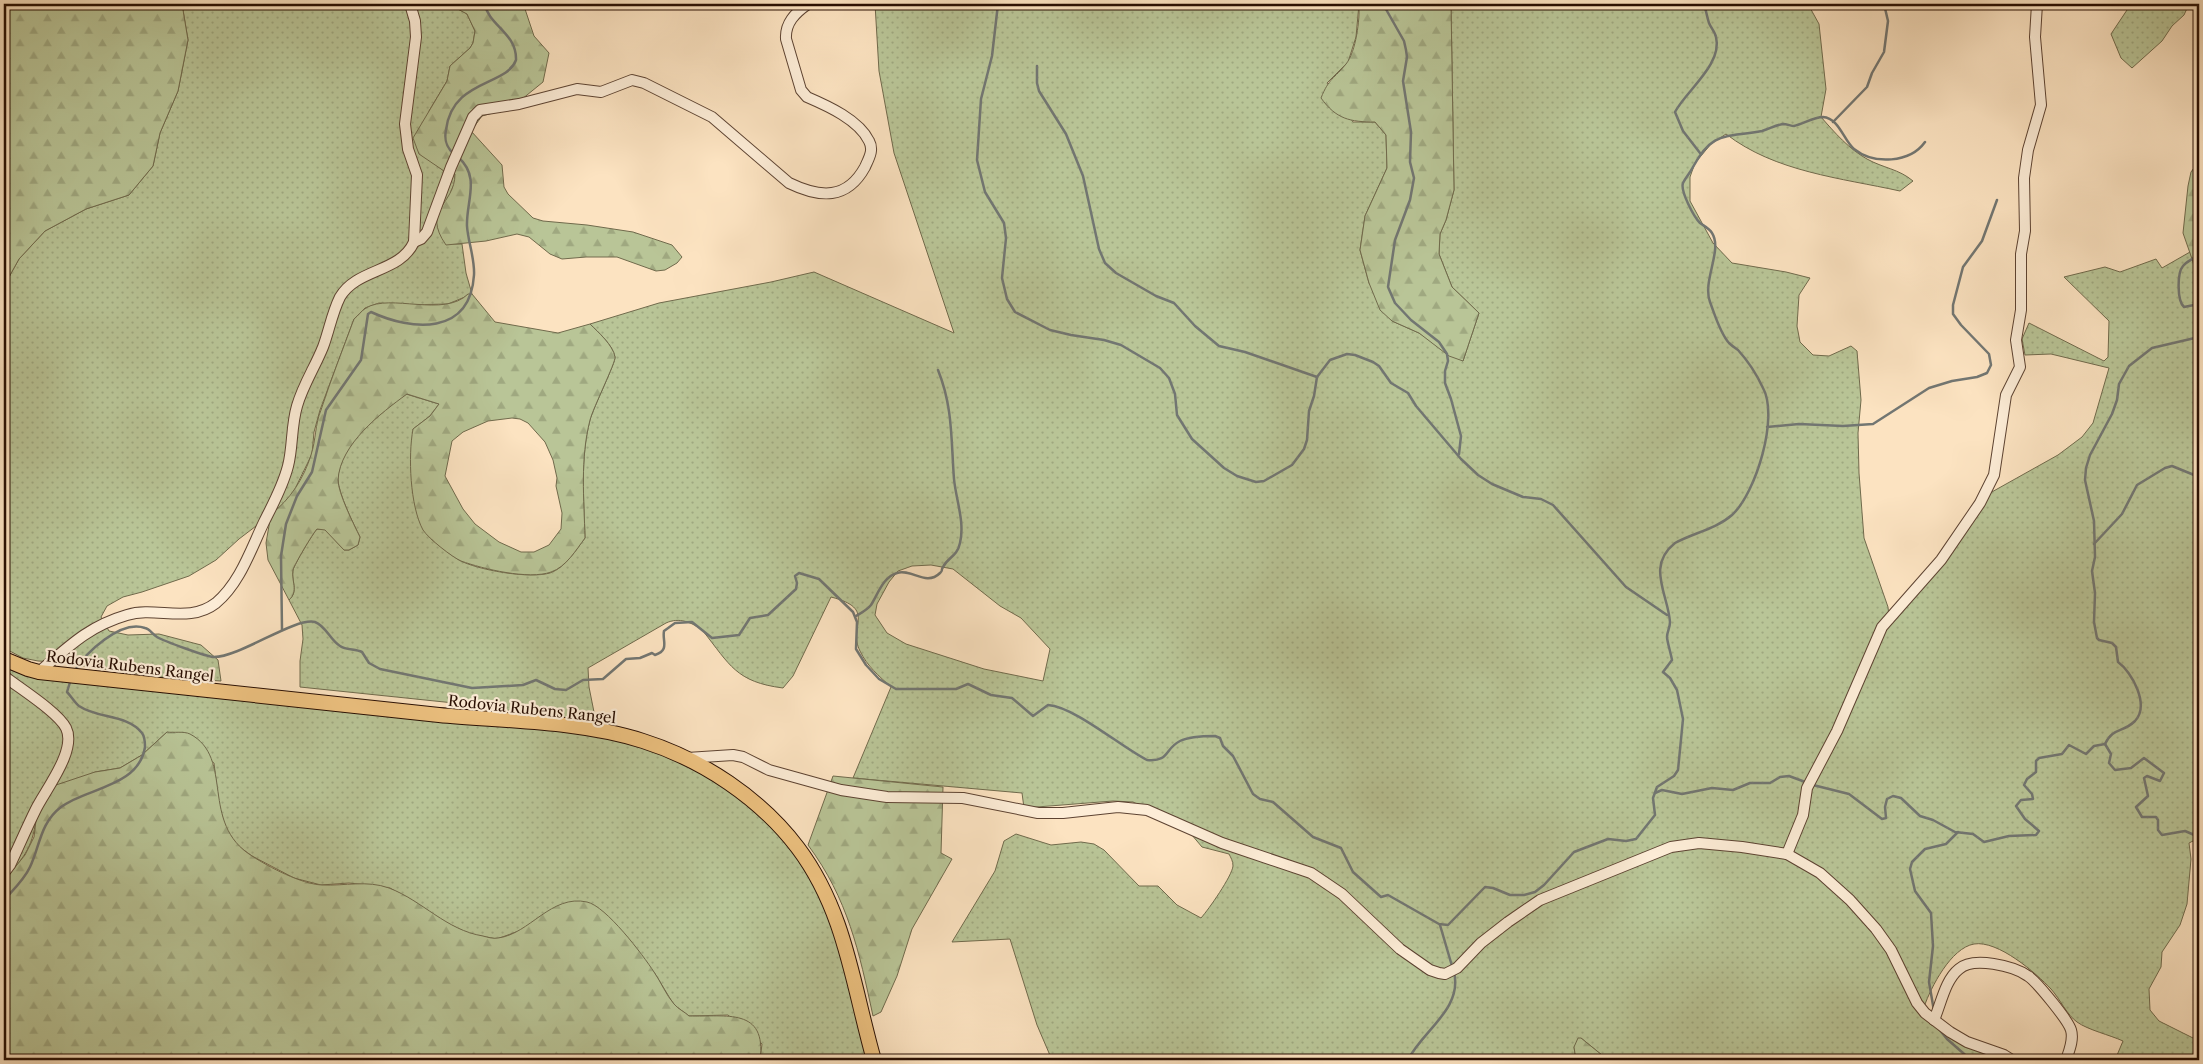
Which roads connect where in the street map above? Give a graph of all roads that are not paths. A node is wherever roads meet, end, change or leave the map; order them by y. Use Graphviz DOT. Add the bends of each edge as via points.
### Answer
graph roads {
  1 [pos="410,4"];
  2 [pos="808,4"];
  3 [pos="2037,4"];
  4 [pos="414,242"];
  5 [pos="4,658"];
  6 [pos="39,672"];
  7 [pos="4,676"];
  8 [pos="687,758"];
  9 [pos="1787,854"];
  10 [pos="4,873"];
  11 [pos="1934,1020"];
  12 [pos="874,1060"];
  13 [pos="2012,1060"];
  14 [pos="2066,1060"];
  1 -- 4 [label="street" via="416,37 405,124 408,149 417,176"];
  2 -- 4 [label="street" via="794,16 786,31 801,90 807,97 858,125 872,148 859,177 845,189 825,194 789,183 712,116 632,80 602,92 580,88 519,104 480,110 473,117 451,167 427,232"];
  3 -- 9 [label="street" via="2035,37 2041,105 2024,178 2025,231 2021,254 2021,310 2016,340 2020,367 2006,395 1994,476 1980,503 1941,560 1882,627 1837,731 1809,784 1803,815"];
  4 -- 6 [label="street" via="401,259 368,273 341,297 297,405 288,467 281,486 241,570 223,596 204,610 178,614 132,614 89,630"];
  5 -- 6 [label="main road, Rodovia Rubens Rangel"];
  6 -- 8 [label="main road, Rodovia Rubens Rangel" via="588,728 643,741"];
  7 -- 10 [label="street" via="58,718 66,728 68,740 58,772"];
  8 -- 9 [label="street" via="733,755 769,770 841,790 887,797 963,798 1038,813 1118,807 1147,810 1222,843 1311,873 1342,894 1400,949 1430,970 1445,974 1540,900 1671,847 1699,844"];
  8 -- 12 [label="main road, Rodovia Rubens Rangel" via="755,804 774,821 806,861 841,932"];
  9 -- 11 [label="street" via="1820,873 1876,929 1891,950 1920,1008"];
  11 -- 13 [label="street" via="1967,1042"];
  11 -- 14 [label="street" via="1951,978 1960,968 1979,962 2015,969 2035,981 2070,1027 2072,1039"];
}
